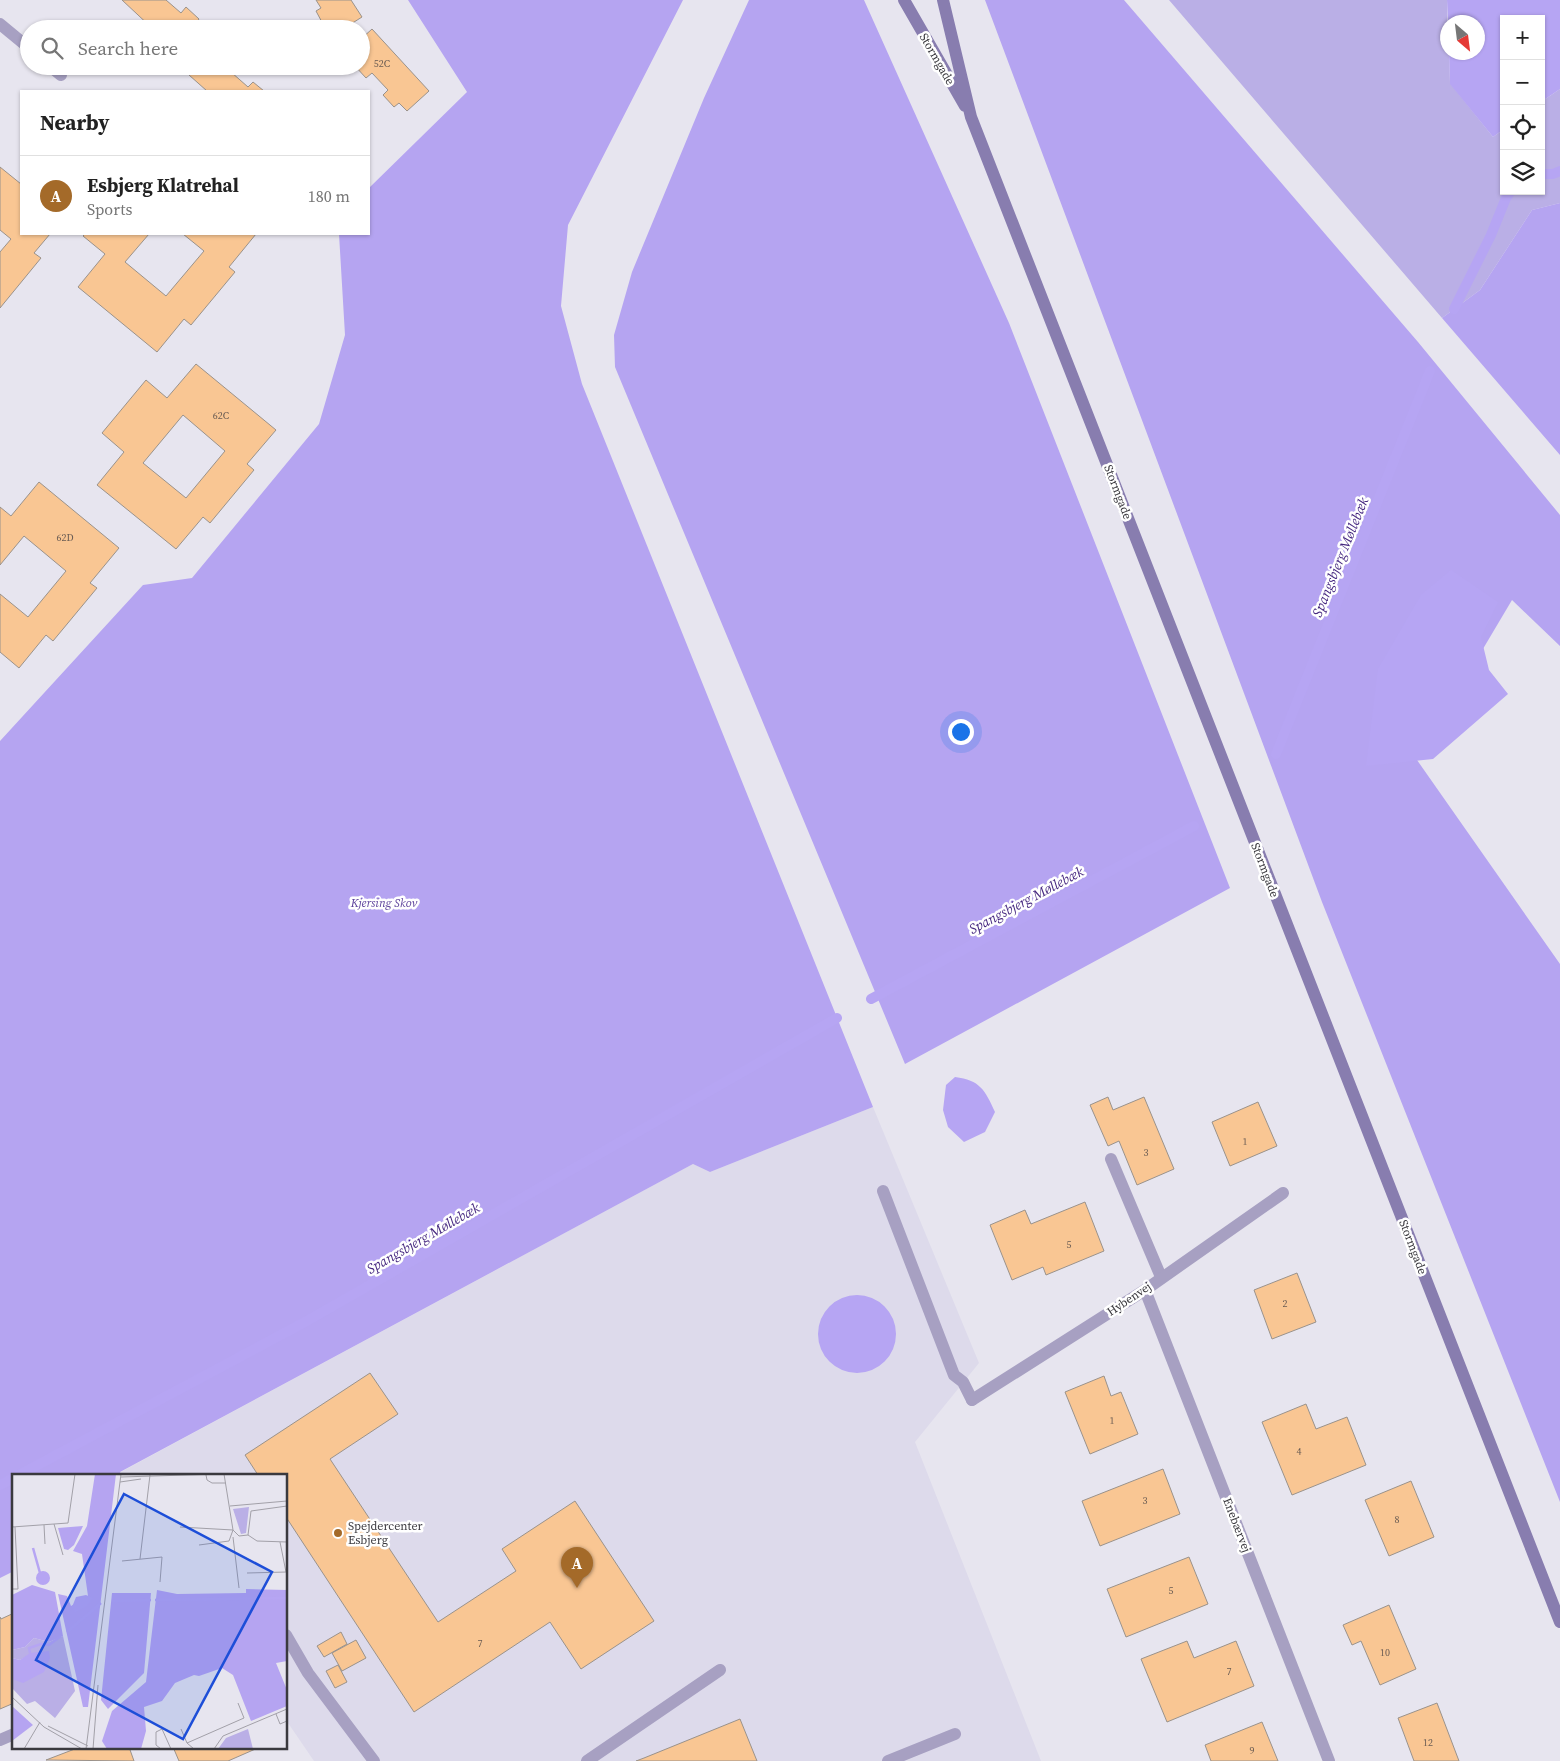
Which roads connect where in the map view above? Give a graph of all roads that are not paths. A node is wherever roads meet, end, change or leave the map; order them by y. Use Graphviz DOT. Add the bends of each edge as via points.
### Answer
graph roads {
  1 [pos="904,0"];
  2 [pos="943,0"];
  3 [pos="0,24"];
  4 [pos="20,41"];
  5 [pos="971,117"];
  6 [pos="1111,1159"];
  7 [pos="883,1191"];
  8 [pos="1283,1193"];
  9 [pos="1161,1277"];
  10 [pos="1145,1290"];
  11 [pos="1560,1622"];
  12 [pos="288,1638"];
  13 [pos="720,1670"];
  14 [pos="955,1734"];
  15 [pos="12,1735"];
  16 [pos="0,1740"];
  17 [pos="374,1761"];
  18 [pos="588,1761"];
  19 [pos="888,1761"];
  20 [pos="1328,1761"];
  1 -- 5 [label="street, Stormgade"];
  2 -- 5 [label="street, Stormgade"];
  3 -- 4 [label="street"];
  5 -- 11 [label="street, Stormgade"];
  6 -- 9 [label="street"];
  7 -- 10 [label="street, Hybenvej" via="954,1375 963,1382 972,1400"];
  8 -- 9 [label="street, Hybenvej"];
  9 -- 10 [label="street, Hybenvej"];
  10 -- 20 [label="street, Enebærvej"];
  12 -- 17 [label="street" via="308,1673"];
  13 -- 18 [label="street"];
  14 -- 19 [label="street"];
  15 -- 16 [label="street"];
}
